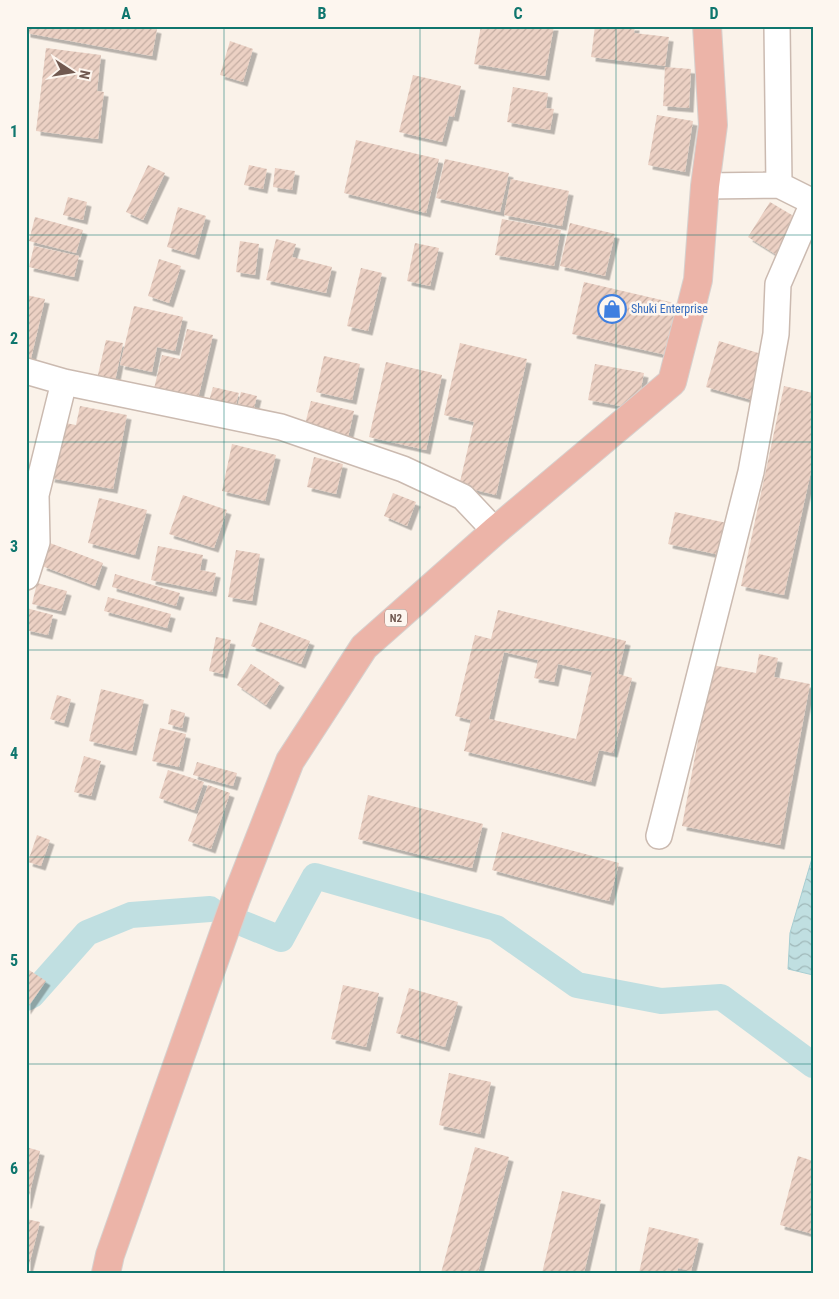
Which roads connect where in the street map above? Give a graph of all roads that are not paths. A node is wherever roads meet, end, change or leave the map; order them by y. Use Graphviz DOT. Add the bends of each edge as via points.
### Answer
graph roads {
  1 [pos="707,26"];
  2 [pos="777,26"];
  3 [pos="779,185"];
  4 [pos="706,186"];
  5 [pos="813,202"];
  6 [pos="26,371"];
  7 [pos="64,382"];
  8 [pos="495,531"];
  9 [pos="26,577"];
  10 [pos="659,836"];
  11 [pos="106,1273"];
  1 -- 4 [label="highway, N2" via="713,125"];
  2 -- 3 [label="street"];
  3 -- 4 [label="street"];
  3 -- 5 [label="street"];
  4 -- 8 [label="highway, N2" via="698,280 672,382"];
  5 -- 10 [label="street" via="778,284 776,334 751,472"];
  6 -- 7 [label="street"];
  7 -- 8 [label="street" via="281,427 403,469 462,497"];
  7 -- 9 [label="street" via="36,495 37,542"];
  8 -- 11 [label="highway, N2" via="364,647 290,761 236,899"];
}
